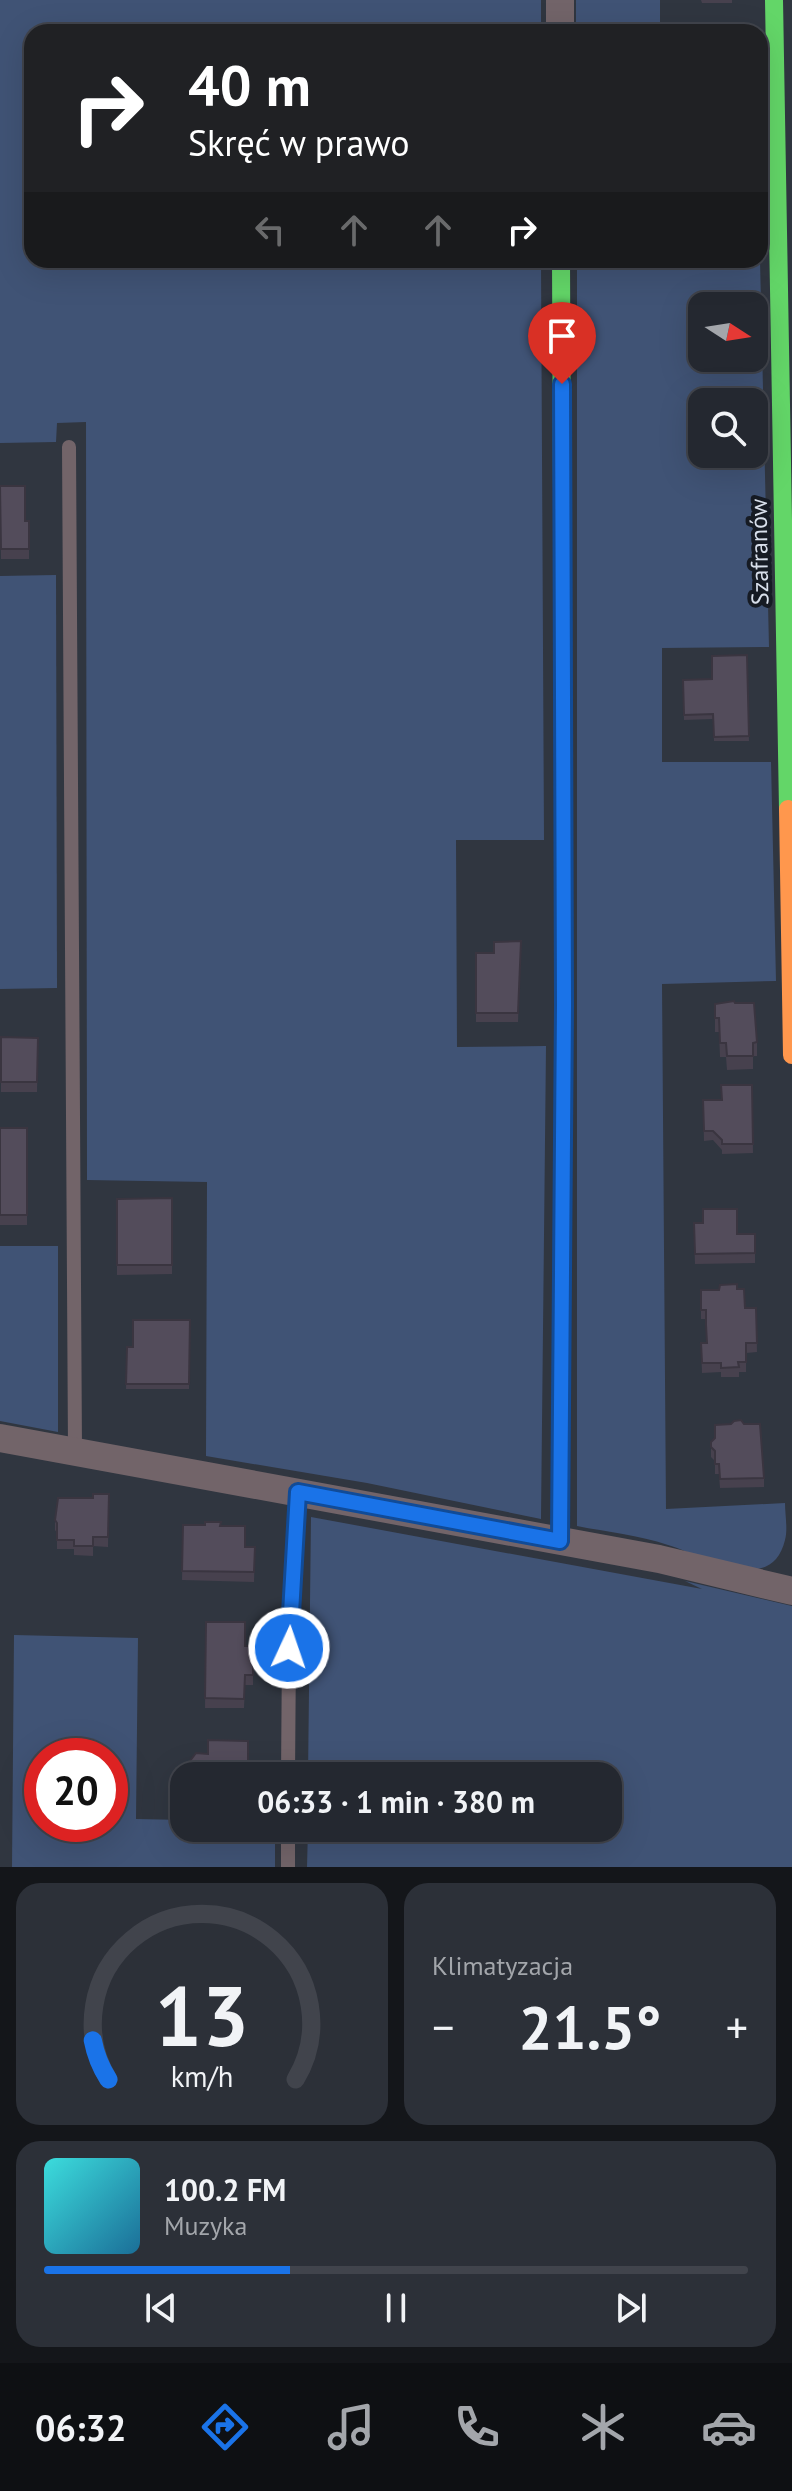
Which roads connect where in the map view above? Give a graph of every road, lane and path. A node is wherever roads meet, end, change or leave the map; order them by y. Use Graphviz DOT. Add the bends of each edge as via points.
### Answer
graph roads {
  1 [pos="560,0"];
  2 [pos="774,0"];
  3 [pos="560,24"];
  4 [pos="561,268"];
  5 [pos="69,447"];
  6 [pos="792,1055"];
  7 [pos="0,1438"];
  8 [pos="75,1451"];
  9 [pos="298,1492"];
  10 [pos="560,1541"];
  11 [pos="792,1591"];
  12 [pos="288,1762"];
  13 [pos="288,1842"];
  14 [pos="288,1867"];
  1 -- 3 [label="street"];
  2 -- 6 [label="street, Szafranów"];
  4 -- 10 [label="street"];
  5 -- 8 [label="lane"];
  7 -- 8 [label="street"];
  8 -- 9 [label="street"];
  9 -- 10 [label="street"];
  9 -- 12 [label="lane"];
  10 -- 11 [label="street"];
  13 -- 14 [label="lane"];
}
